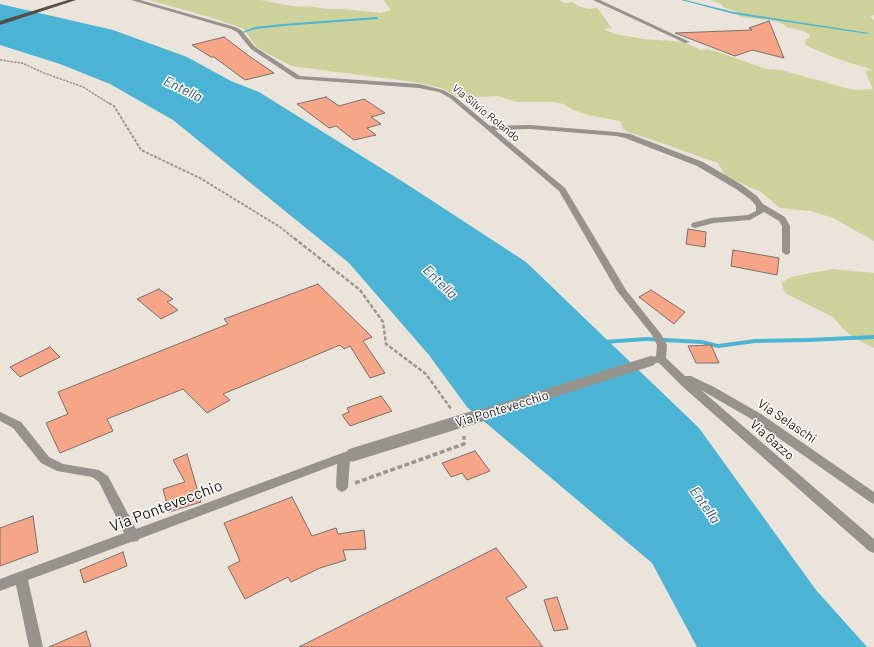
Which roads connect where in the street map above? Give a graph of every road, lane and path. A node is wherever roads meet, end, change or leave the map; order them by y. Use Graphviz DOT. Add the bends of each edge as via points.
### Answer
graph roads {
  1 [pos="73,0"];
  2 [pos="134,0"];
  3 [pos="596,0"];
  4 [pos="0,23"];
  5 [pos="687,42"];
  6 [pos="0,60"];
  7 [pos="538,124"];
  8 [pos="508,127"];
  9 [pos="488,128"];
  10 [pos="760,206"];
  11 [pos="695,225"];
  12 [pos="786,252"];
  13 [pos="656,360"];
  14 [pos="679,375"];
  15 [pos="452,411"];
  16 [pos="0,416"];
  17 [pos="464,433"];
  18 [pos="348,456"];
  19 [pos="342,487"];
  20 [pos="874,499"];
  21 [pos="133,537"];
  22 [pos="874,547"];
  23 [pos="21,578"];
  24 [pos="0,586"];
  25 [pos="36,647"];
  1 -- 4 [label="main road"];
  2 -- 9 [label="street, Via Silvio Rolando" via="233,28 239,31 253,48 298,78 419,86 441,91 452,97"];
  3 -- 5 [label="street"];
  6 -- 15 [label="path" via="22,63 84,87 114,106 141,150 200,178 286,232 360,290 383,322 386,344 426,374"];
  7 -- 8 [label="street"];
  8 -- 9 [label="street"];
  8 -- 10 [label="street" via="627,136 700,164 739,187"];
  9 -- 13 [label="street, Via Silvio Rolando" via="562,190 622,291 662,344"];
  10 -- 11 [label="street" via="760,212 750,217 714,220"];
  10 -- 12 [label="street" via="782,219 786,226"];
  13 -- 14 [label="street, Via Gazzo"];
  13 -- 18 [label="street, Via Pontevecchio, bridge"];
  14 -- 20 [label="street, Via Selaschi" via="757,417"];
  14 -- 22 [label="street, Via Gazzo"];
  16 -- 21 [label="street" via="17,425 46,460 61,468 95,473 104,479"];
  17 -- 19 [label="path" via="464,444"];
  18 -- 19 [label="street"];
  18 -- 21 [label="street, Via Pontevecchio"];
  21 -- 23 [label="street, Via Pontevecchio"];
  23 -- 24 [label="street, Via Pontevecchio"];
  23 -- 25 [label="street"];
}
